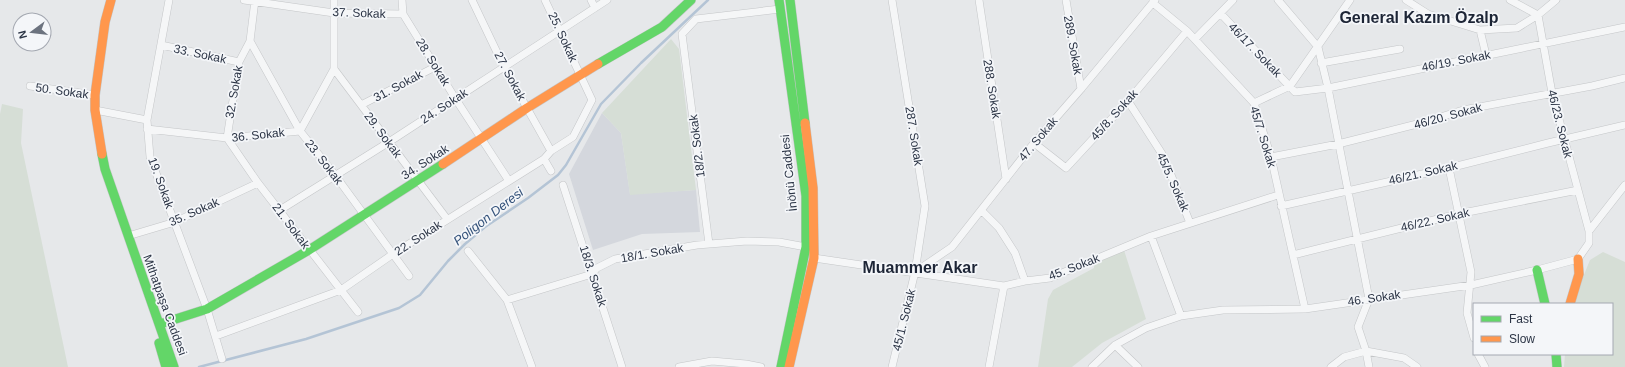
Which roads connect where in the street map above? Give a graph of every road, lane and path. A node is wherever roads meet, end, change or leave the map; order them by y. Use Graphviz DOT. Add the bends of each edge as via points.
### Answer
graph roads {
  1 [pos="111,0"];
  2 [pos="169,0"];
  3 [pos="244,0"];
  4 [pos="334,0"];
  5 [pos="402,0"];
  6 [pos="472,0"];
  7 [pos="545,0"];
  8 [pos="591,0"];
  9 [pos="607,0"];
  10 [pos="691,0"];
  11 [pos="790,0"];
  12 [pos="892,0"];
  13 [pos="979,0"];
  14 [pos="1066,0"];
  15 [pos="1233,0"];
  16 [pos="1278,0"];
  17 [pos="1350,0"];
  18 [pos="1406,0"];
  19 [pos="1510,0"];
  20 [pos="1556,0"];
  21 [pos="255,1"];
  22 [pos="1154,1"];
  23 [pos="780,4"];
  24 [pos="595,8"];
  25 [pos="334,13"];
  26 [pos="403,14"];
  27 [pos="1221,14"];
  28 [pos="1538,16"];
  29 [pos="1625,27"];
  30 [pos="1480,30"];
  31 [pos="560,31"];
  32 [pos="1187,31"];
  33 [pos="1194,39"];
  34 [pos="250,41"];
  35 [pos="161,45"];
  36 [pos="1542,45"];
  37 [pos="1318,48"];
  38 [pos="1400,49"];
  39 [pos="1486,55"];
  40 [pos="239,62"];
  41 [pos="1321,63"];
  42 [pos="436,66"];
  43 [pos="504,67"];
  44 [pos="334,69"];
  45 [pos="580,74"];
  46 [pos="1625,78"];
  47 [pos="30,86"];
  48 [pos="1290,86"];
  49 [pos="1328,88"];
  50 [pos="1081,89"];
  51 [pos="1552,93"];
  52 [pos="95,95"];
  53 [pos="455,98"];
  54 [pos="1128,101"];
  55 [pos="1254,103"];
  56 [pos="361,105"];
  57 [pos="526,108"];
  58 [pos="96,110"];
  59 [pos="147,120"];
  60 [pos="1625,125"];
  61 [pos="147,129"];
  62 [pos="300,131"];
  63 [pos="226,138"];
  64 [pos="481,139"];
  65 [pos="1564,139"];
  66 [pos="389,142"];
  67 [pos="1034,143"];
  68 [pos="1338,144"];
  69 [pos="551,151"];
  70 [pos="544,158"];
  71 [pos="1271,158"];
  72 [pos="1449,168"];
  73 [pos="551,171"];
  74 [pos="335,176"];
  75 [pos="1006,179"];
  76 [pos="417,181"];
  77 [pos="509,181"];
  78 [pos="258,183"];
  79 [pos="563,185"];
  80 [pos="1625,185"];
  81 [pos="1578,190"];
  82 [pos="1347,191"];
  83 [pos="1278,195"];
  84 [pos="1281,206"];
  85 [pos="280,210"];
  86 [pos="982,211"];
  87 [pos="363,214"];
  88 [pos="1458,214"];
  89 [pos="447,219"];
  90 [pos="175,222"];
  91 [pos="1190,223"];
  92 [pos="1589,232"];
  93 [pos="128,236"];
  94 [pos="1151,236"];
  95 [pos="1358,239"];
  96 [pos="709,244"];
  97 [pos="806,247"];
  98 [pos="310,250"];
  99 [pos="468,251"];
  100 [pos="134,252"];
  101 [pos="393,254"];
  102 [pos="1293,255"];
  103 [pos="814,258"];
  104 [pos="1578,259"];
  105 [pos="1537,270"];
  106 [pos="915,272"];
  107 [pos="592,274"];
  108 [pos="409,276"];
  109 [pos="1025,281"];
  110 [pos="1471,285"];
  111 [pos="1004,286"];
  112 [pos="342,290"];
  113 [pos="1369,299"];
  114 [pos="507,300"];
  115 [pos="1545,303"];
  116 [pos="1570,303"];
  117 [pos="1305,308"];
  118 [pos="207,309"];
  119 [pos="358,312"];
  120 [pos="1181,316"];
  121 [pos="160,324"];
  122 [pos="1473,334"];
  123 [pos="216,336"];
  124 [pos="1114,345"];
  125 [pos="1366,351"];
  126 [pos="1479,355"];
  127 [pos="1556,355"];
  128 [pos="222,359"];
  129 [pos="166,367"];
  130 [pos="174,367"];
  131 [pos="532,367"];
  132 [pos="622,367"];
  133 [pos="679,367"];
  134 [pos="761,367"];
  135 [pos="781,367"];
  136 [pos="789,367"];
  137 [pos="892,367"];
  138 [pos="989,367"];
  139 [pos="1092,367"];
  140 [pos="1138,367"];
  141 [pos="1331,367"];
  142 [pos="1369,367"];
  143 [pos="1417,367"];
  144 [pos="1485,367"];
  145 [pos="1557,367"];
  1 -- 52 [label="main road, Mithatpaşa Caddesi" via="105,22"];
  2 -- 35 [label="street, 19. Sokak"];
  3 -- 21 [label="street, 37. Sokak"];
  4 -- 25 [label="street"];
  5 -- 26 [label="street, 28. Sokak"];
  6 -- 43 [label="street, 27. Sokak"];
  7 -- 31 [label="street, 25. Sokak"];
  8 -- 24 [label="street"];
  9 -- 24 [label="street, 24. Sokak"];
  10 -- 45 [label="main road, 34. Sokak" via="662,27"];
  11 -- 103 [label="main road, İnönü Caddesi" via="813,188"];
  12 -- 106 [label="street, 287. Sokak" via="925,206"];
  13 -- 75 [label="street, 288. Sokak"];
  14 -- 50 [label="street, 289. Sokak"];
  15 -- 27 [label="street"];
  16 -- 37 [label="street"];
  17 -- 37 [label="street"];
  18 -- 30 [label="street" via="1428,14"];
  19 -- 28 [label="street"];
  20 -- 28 [label="street"];
  21 -- 25 [label="street, 37. Sokak"];
  21 -- 34 [label="street, 32. Sokak"];
  22 -- 32 [label="street, 45/7. Sokak"];
  22 -- 50 [label="street, 47. Sokak"];
  23 -- 96 [label="street, 18/2. Sokak" via="696,20 682,34"];
  23 -- 97 [label="main road, İnönü Caddesi" via="806,196"];
  24 -- 31 [label="street, 24. Sokak"];
  25 -- 26 [label="street, 37. Sokak"];
  25 -- 44 [label="street"];
  26 -- 42 [label="street, 28. Sokak"];
  27 -- 33 [label="street"];
  27 -- 48 [label="street, 46/17. Sokak"];
  28 -- 30 [label="street" via="1517,28"];
  28 -- 36 [label="street, 46/23. Sokak"];
  29 -- 36 [label="street, 46/19. Sokak"];
  30 -- 39 [label="street"];
  31 -- 43 [label="street, 24. Sokak"];
  31 -- 45 [label="street, 25. Sokak"];
  32 -- 33 [label="street, 45/7. Sokak"];
  32 -- 54 [label="street, 45/8. Sokak"];
  33 -- 55 [label="street, 45/7. Sokak"];
  34 -- 40 [label="street, 32. Sokak"];
  34 -- 62 [label="street, 23. Sokak"];
  35 -- 40 [label="street, 33. Sokak"];
  35 -- 59 [label="street, 19. Sokak"];
  36 -- 39 [label="street, 46/19. Sokak"];
  36 -- 51 [label="street, 46/23. Sokak"];
  37 -- 41 [label="street"];
  37 -- 48 [label="street"];
  38 -- 41 [label="street"];
  39 -- 49 [label="street, 46/19. Sokak"];
  40 -- 63 [label="street, 32. Sokak"];
  41 -- 49 [label="street"];
  42 -- 53 [label="street, 28. Sokak"];
  42 -- 56 [label="street, 31. Sokak"];
  43 -- 53 [label="street, 24. Sokak"];
  43 -- 57 [label="street, 27. Sokak"];
  44 -- 56 [label="street, 29. Sokak"];
  44 -- 62 [label="street, 36. Sokak"];
  45 -- 57 [label="main road, 34. Sokak"];
  45 -- 69 [label="street, 22. Sokak" via="592,100 573,137"];
  46 -- 51 [label="street, 46/20. Sokak"];
  47 -- 52 [label="street, 50. Sokak"];
  48 -- 49 [label="street, 46/19. Sokak" via="1295,92"];
  48 -- 55 [label="street"];
  49 -- 68 [label="street"];
  50 -- 67 [label="street, 47. Sokak"];
  51 -- 65 [label="street, 46/23. Sokak"];
  51 -- 68 [label="street, 46/20. Sokak" via="1463,110"];
  52 -- 58 [label="main road, Mithatpaşa Caddesi"];
  53 -- 64 [label="street, 28. Sokak"];
  53 -- 66 [label="street, 24. Sokak"];
  54 -- 67 [label="street, 45/8. Sokak" via="1066,168"];
  54 -- 91 [label="street, 45/5. Sokak" via="1164,157"];
  55 -- 71 [label="street, 45/7. Sokak"];
  56 -- 66 [label="street, 29. Sokak"];
  57 -- 64 [label="main road, 34. Sokak"];
  57 -- 69 [label="street, 27. Sokak"];
  58 -- 59 [label="street"];
  58 -- 93 [label="main road, Mithatpaşa Caddesi" via="105,169"];
  59 -- 61 [label="street, 19. Sokak"];
  60 -- 65 [label="street, 46/21. Sokak"];
  61 -- 63 [label="street, 36. Sokak"];
  61 -- 90 [label="street, 19. Sokak" via="150,157"];
  62 -- 63 [label="street, 36. Sokak"];
  62 -- 74 [label="street, 23. Sokak"];
  63 -- 78 [label="street, 21. Sokak"];
  64 -- 76 [label="main road, 34. Sokak"];
  64 -- 77 [label="street, 28. Sokak"];
  65 -- 72 [label="street, 46/21. Sokak"];
  65 -- 81 [label="street, 46/23. Sokak"];
  66 -- 74 [label="street, 24. Sokak"];
  66 -- 76 [label="street, 29. Sokak"];
  67 -- 75 [label="street, 47. Sokak"];
  68 -- 71 [label="street, 46/20. Sokak"];
  68 -- 82 [label="street"];
  69 -- 70 [label="street, 22. Sokak"];
  70 -- 73 [label="street"];
  70 -- 77 [label="street, 22. Sokak"];
  71 -- 83 [label="street, 45/7. Sokak"];
  72 -- 82 [label="street, 46/21. Sokak"];
  72 -- 88 [label="street"];
  74 -- 85 [label="street, 24. Sokak"];
  74 -- 87 [label="street, 23. Sokak"];
  75 -- 86 [label="street, 47. Sokak"];
  76 -- 87 [label="main road, 34. Sokak"];
  76 -- 89 [label="street, 29. Sokak"];
  77 -- 89 [label="street, 22. Sokak"];
  78 -- 85 [label="street, 21. Sokak"];
  78 -- 90 [label="street, 35. Sokak"];
  79 -- 107 [label="street, 18/3. Sokak"];
  80 -- 92 [label="street"];
  81 -- 88 [label="street, 46/22. Sokak"];
  81 -- 92 [label="street, 46/23. Sokak"];
  82 -- 84 [label="street, 46/21. Sokak"];
  82 -- 95 [label="street"];
  83 -- 84 [label="street, 45/7. Sokak"];
  83 -- 91 [label="street, 45. Sokak"];
  84 -- 102 [label="street, 45/7. Sokak"];
  85 -- 98 [label="street, 21. Sokak"];
  86 -- 106 [label="street, 47. Sokak" via="952,247"];
  86 -- 109 [label="street" via="999,228 1015,253"];
  87 -- 98 [label="main road, 34. Sokak"];
  87 -- 101 [label="street, 23. Sokak"];
  88 -- 95 [label="street, 46/22. Sokak"];
  88 -- 110 [label="street" via="1471,272"];
  89 -- 101 [label="street, 22. Sokak"];
  90 -- 93 [label="street, 35. Sokak"];
  90 -- 118 [label="street, 19. Sokak"];
  91 -- 94 [label="street, 45. Sokak"];
  92 -- 104 [label="street" via="1589,243"];
  93 -- 100 [label="main road, Mithatpaşa Caddesi"];
  94 -- 109 [label="street, 45. Sokak" via="1050,278"];
  94 -- 120 [label="street"];
  95 -- 102 [label="street, 46/22. Sokak"];
  95 -- 113 [label="street"];
  96 -- 97 [label="street, 18/1. Sokak" via="747,241 779,242"];
  96 -- 107 [label="street, 18/1. Sokak" via="615,260 597,268"];
  97 -- 135 [label="main road, İnönü Caddesi"];
  98 -- 112 [label="street, 21. Sokak"];
  98 -- 118 [label="main road, 34. Sokak"];
  99 -- 114 [label="street"];
  100 -- 121 [label="main road, Mithatpaşa Caddesi"];
  100 -- 129 [label="main road, Mithatpaşa Caddesi"];
  101 -- 108 [label="street, 23. Sokak"];
  101 -- 112 [label="street, 22. Sokak"];
  102 -- 117 [label="street, 45/7. Sokak"];
  103 -- 106 [label="street, 45. Sokak"];
  103 -- 136 [label="main road, İnönü Caddesi"];
  104 -- 105 [label="street, 46. Sokak"];
  104 -- 116 [label="main road" via="1579,274"];
  105 -- 110 [label="street, 46. Sokak"];
  105 -- 115 [label="main road"];
  106 -- 111 [label="street, 45. Sokak"];
  106 -- 137 [label="street, 45/1. Sokak"];
  107 -- 114 [label="street, 18/1. Sokak"];
  107 -- 132 [label="street, 18/3. Sokak"];
  109 -- 111 [label="street, 45. Sokak"];
  110 -- 113 [label="street, 46. Sokak"];
  110 -- 122 [label="street" via="1468,312"];
  111 -- 138 [label="street"];
  112 -- 119 [label="street, 21. Sokak"];
  112 -- 123 [label="street, 22. Sokak"];
  113 -- 117 [label="street, 46. Sokak"];
  113 -- 125 [label="street" via="1358,326"];
  114 -- 131 [label="street"];
  117 -- 120 [label="street, 46. Sokak" via="1223,310"];
  118 -- 121 [label="main road, 34. Sokak"];
  118 -- 123 [label="street, 19. Sokak"];
  120 -- 124 [label="street, 46. Sokak" via="1146,328"];
  121 -- 130 [label="main road, Mithatpaşa Caddesi"];
  123 -- 128 [label="street, 19. Sokak"];
  124 -- 139 [label="street, 46. Sokak"];
  124 -- 140 [label="street"];
  125 -- 141 [label="street" via="1344,357"];
  125 -- 142 [label="street"];
  125 -- 143 [label="street" via="1404,358"];
  126 -- 144 [label="street"];
  127 -- 145 [label="main road"];
  133 -- 134 [label="street" via="712,361"];
}
